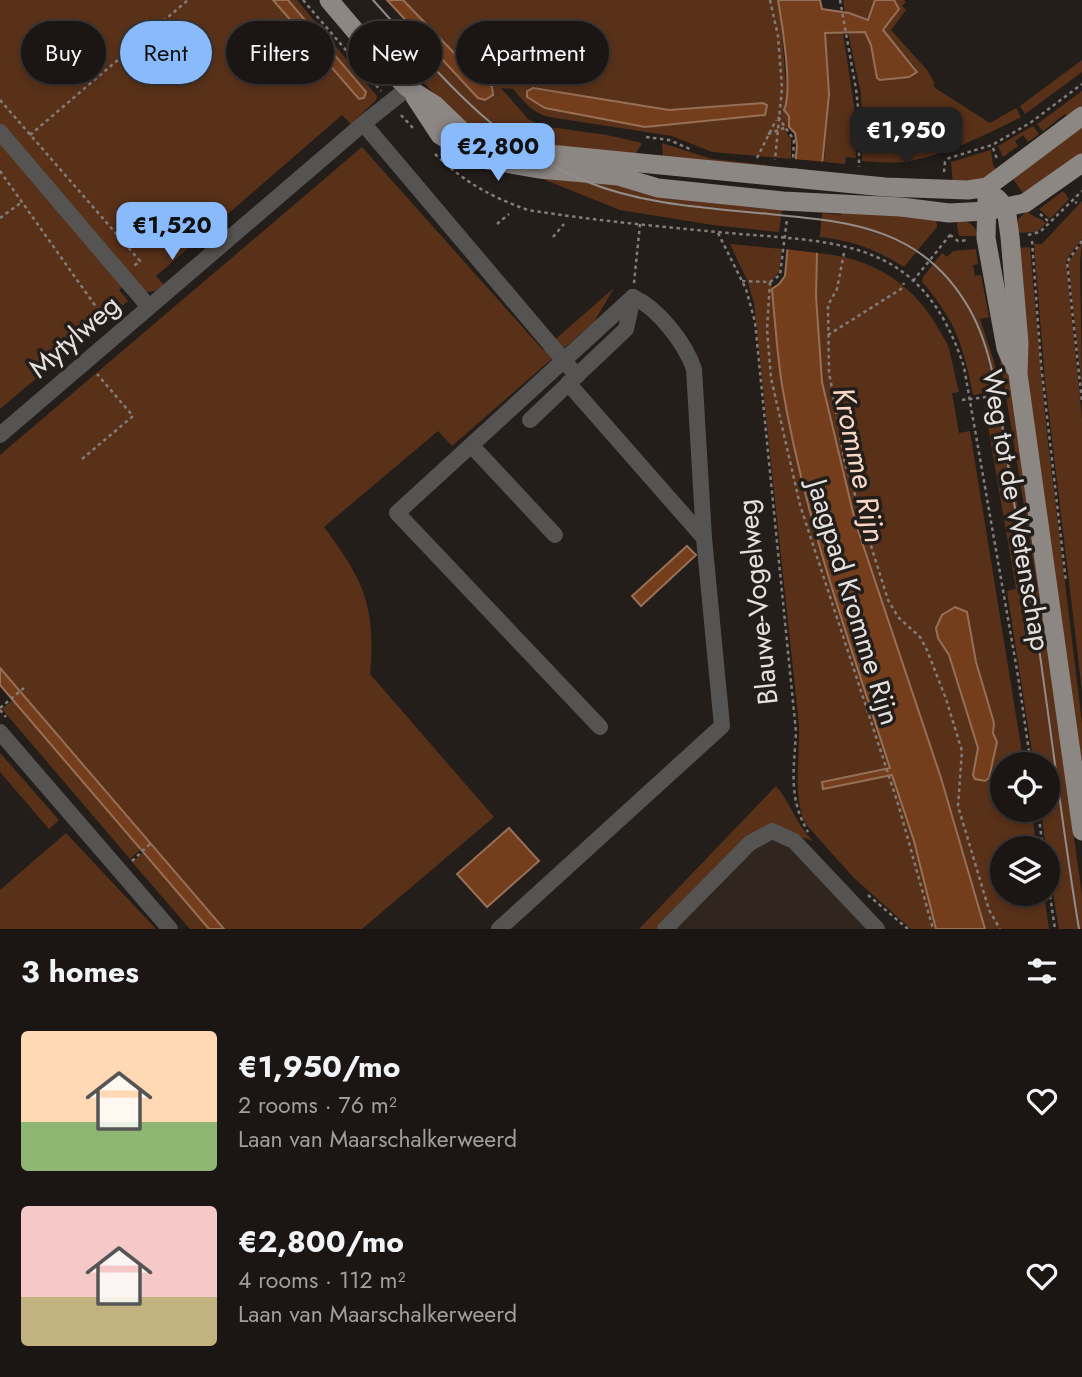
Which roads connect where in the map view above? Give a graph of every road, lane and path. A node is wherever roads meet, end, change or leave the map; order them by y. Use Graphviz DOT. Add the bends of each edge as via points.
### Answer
graph roads {
  1 [pos="188,0"];
  2 [pos="303,0"];
  3 [pos="329,0"];
  4 [pos="770,0"];
  5 [pos="840,0"];
  6 [pos="1082,84"];
  7 [pos="408,88"];
  8 [pos="0,100"];
  9 [pos="390,102"];
  10 [pos="1082,116"];
  11 [pos="778,117"];
  12 [pos="368,129"];
  13 [pos="0,132"];
  14 [pos="768,134"];
  15 [pos="30,135"];
  16 [pos="419,136"];
  17 [pos="426,145"];
  18 [pos="757,159"];
  19 [pos="1082,163"];
  20 [pos="780,168"];
  21 [pos="859,170"];
  22 [pos="0,171"];
  23 [pos="944,171"];
  24 [pos="987,187"];
  25 [pos="22,202"];
  26 [pos="996,209"];
  27 [pos="509,214"];
  28 [pos="0,218"];
  29 [pos="564,224"];
  30 [pos="640,224"];
  31 [pos="497,225"];
  32 [pos="718,232"];
  33 [pos="553,237"];
  34 [pos="1082,241"];
  35 [pos="1032,242"];
  36 [pos="844,253"];
  37 [pos="122,276"];
  38 [pos="742,281"];
  39 [pos="904,283"];
  40 [pos="633,297"];
  41 [pos="149,307"];
  42 [pos="104,318"];
  43 [pos="828,335"];
  44 [pos="563,359"];
  45 [pos="85,361"];
  46 [pos="573,380"];
  47 [pos="1004,395"];
  48 [pos="970,399"];
  49 [pos="962,400"];
  50 [pos="1082,402"];
  51 [pos="530,420"];
  52 [pos="0,435"];
  53 [pos="472,446"];
  54 [pos="82,460"];
  55 [pos="555,535"];
  56 [pos="704,538"];
  57 [pos="1068,591"];
  58 [pos="24,688"];
  59 [pos="0,708"];
  60 [pos="600,727"];
  61 [pos="0,732"];
  62 [pos="1029,752"];
  63 [pos="1082,831"];
  64 [pos="809,832"];
  65 [pos="150,844"];
  66 [pos="143,849"];
  67 [pos="864,892"];
  68 [pos="1052,906"];
  69 [pos="170,929"];
  70 [pos="499,929"];
  71 [pos="666,929"];
  72 [pos="877,929"];
  73 [pos="908,929"];
  74 [pos="933,929"];
  75 [pos="1000,929"];
  76 [pos="1055,929"];
  1 -- 15 [label="path"];
  2 -- 9 [label="path"];
  3 -- 7 [label="main road"];
  4 -- 11 [label="path" via="782,88"];
  5 -- 21 [label="path" via="859,116"];
  6 -- 23 [label="path" via="992,145 949,158"];
  7 -- 9 [label="street, Mytylweg"];
  7 -- 20 [label="main road" via="435,105 463,132 506,148 645,165"];
  7 -- 26 [label="main road" via="440,135 476,158 618,176 658,188 783,201 949,213"];
  8 -- 15 [label="path"];
  9 -- 16 [label="path"];
  9 -- 41 [label="street, Mytylweg"];
  10 -- 24 [label="main road"];
  11 -- 14 [label="path"];
  11 -- 14 [label="path" via="785,128"];
  11 -- 20 [label="path"];
  12 -- 44 [label="street"];
  13 -- 37 [label="street"];
  14 -- 18 [label="path"];
  15 -- 37 [label="path" via="140,261"];
  17 -- 30 [label="path, Weg tot de Wetenschap" via="456,174 528,211"];
  19 -- 26 [label="main road" via="1025,203"];
  20 -- 24 [label="main road" via="825,180 885,187"];
  22 -- 25 [label="path"];
  24 -- 26 [label="main road, Weg tot de Wetenschap"];
  25 -- 28 [label="path"];
  25 -- 42 [label="path"];
  26 -- 63 [label="main road, Weg tot de Wetenschap" via="986,238 1006,348 1018,374"];
  27 -- 31 [label="path"];
  29 -- 33 [label="path"];
  30 -- 32 [label="path, Weg tot de Wetenschap"];
  30 -- 40 [label="path"];
  32 -- 38 [label="path, Blauwe-Vogelweg"];
  32 -- 48 [label="path, Weg tot de Wetenschap" via="836,243 887,262 913,281 942,313 955,337"];
  34 -- 50 [label="path" via="1067,262"];
  35 -- 57 [label="path" via="1041,364"];
  36 -- 43 [label="path" via="837,289 828,305"];
  37 -- 41 [label="street"];
  38 -- 64 [label="path, Blauwe-Vogelweg" via="755,322 765,415 796,732 793,796"];
  38 -- 74 [label="path, Jaagpad Kromme Rijn" via="771,282 767,330 775,402 800,505"];
  39 -- 43 [label="path"];
  40 -- 44 [label="street"];
  40 -- 46 [label="street" via="626,329"];
  40 -- 56 [label="street" via="646,303 687,350 694,369"];
  41 -- 45 [label="street, Mytylweg"];
  43 -- 75 [label="path" via="829,372 845,463 888,600 898,617 920,636 946,699 962,751 958,806 989,911"];
  44 -- 46 [label="street"];
  44 -- 53 [label="street"];
  45 -- 52 [label="street, Mytylweg"];
  45 -- 54 [label="path" via="133,416"];
  46 -- 51 [label="street"];
  46 -- 56 [label="street"];
  47 -- 48 [label="path"];
  48 -- 49 [label="path"];
  48 -- 62 [label="path, Weg tot de Wetenschap"];
  53 -- 55 [label="street"];
  53 -- 60 [label="street" via="397,513"];
  56 -- 70 [label="street" via="722,726"];
  58 -- 59 [label="path"];
  61 -- 69 [label="street"];
  65 -- 66 [label="path"];
  67 -- 73 [label="path"];
  68 -- 76 [label="path"];
  71 -- 72 [label="street" via="750,843 772,831 794,841"];
}
